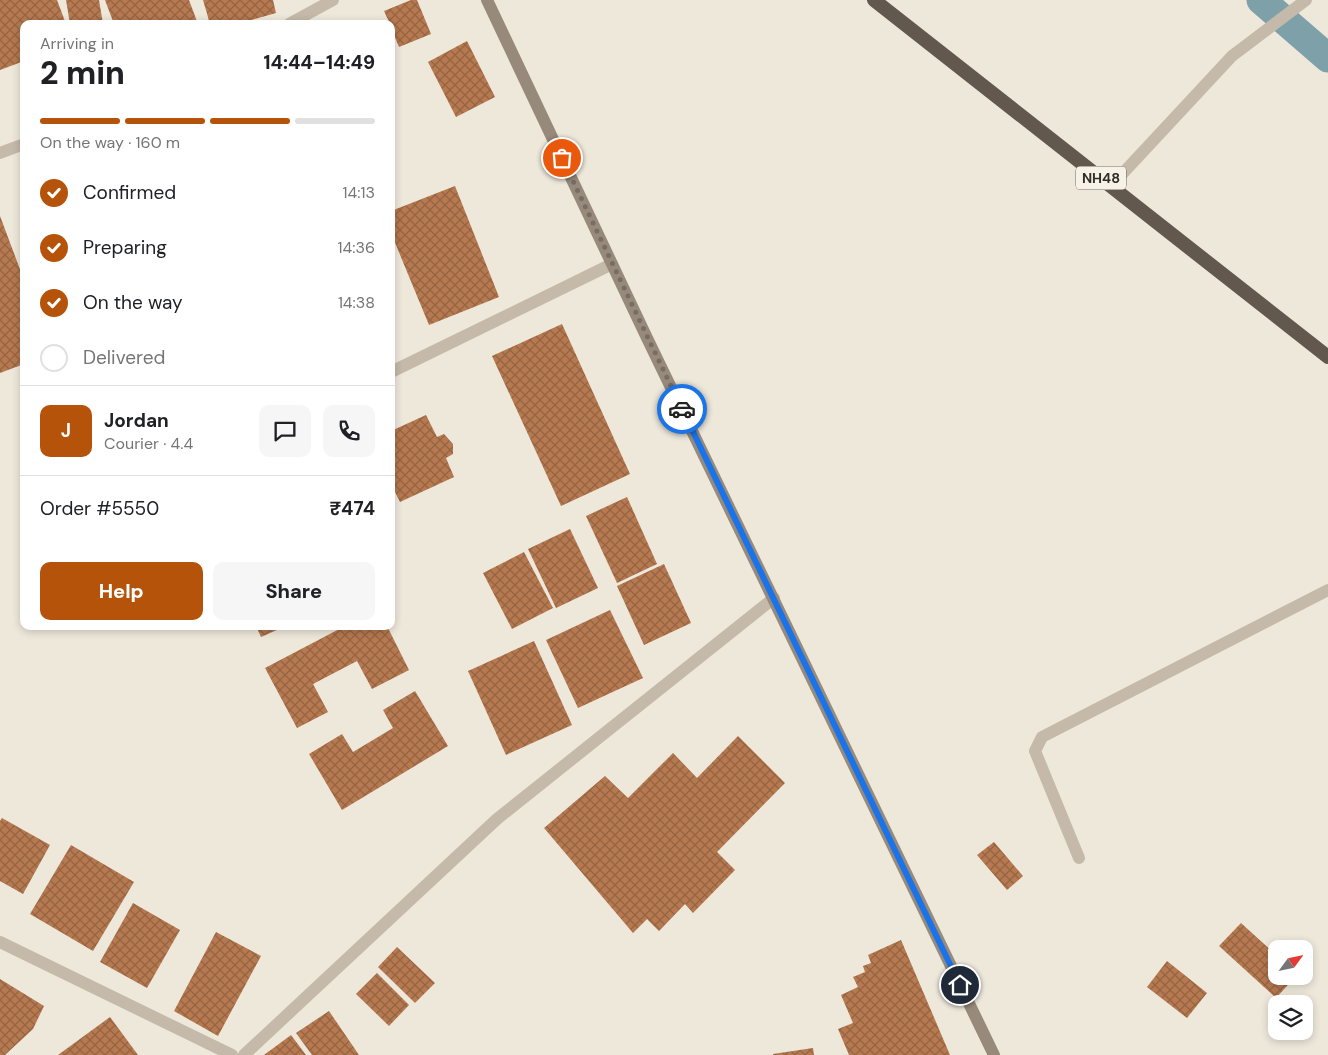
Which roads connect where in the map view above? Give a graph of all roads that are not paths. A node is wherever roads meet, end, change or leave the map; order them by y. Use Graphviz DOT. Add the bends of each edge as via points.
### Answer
graph roads {
  1 [pos="334,0"];
  2 [pos="487,0"];
  3 [pos="874,0"];
  4 [pos="1306,0"];
  5 [pos="296,20"];
  6 [pos="20,145"];
  7 [pos="0,152"];
  8 [pos="1110,186"];
  9 [pos="612,264"];
  10 [pos="1328,357"];
  11 [pos="395,370"];
  12 [pos="1328,590"];
  13 [pos="774,598"];
  14 [pos="1079,858"];
  15 [pos="0,942"];
  16 [pos="232,1055"];
  17 [pos="244,1055"];
  18 [pos="994,1055"];
  1 -- 5 [label="street"];
  2 -- 9 [label="main road"];
  3 -- 8 [label="highway, NH48"];
  4 -- 8 [label="street" via="1232,56"];
  6 -- 7 [label="street"];
  8 -- 10 [label="highway, NH48"];
  9 -- 11 [label="street"];
  9 -- 13 [label="main road"];
  12 -- 14 [label="street" via="1042,737 1035,751"];
  13 -- 17 [label="street" via="497,819"];
  13 -- 18 [label="main road"];
  15 -- 16 [label="street"];
}
